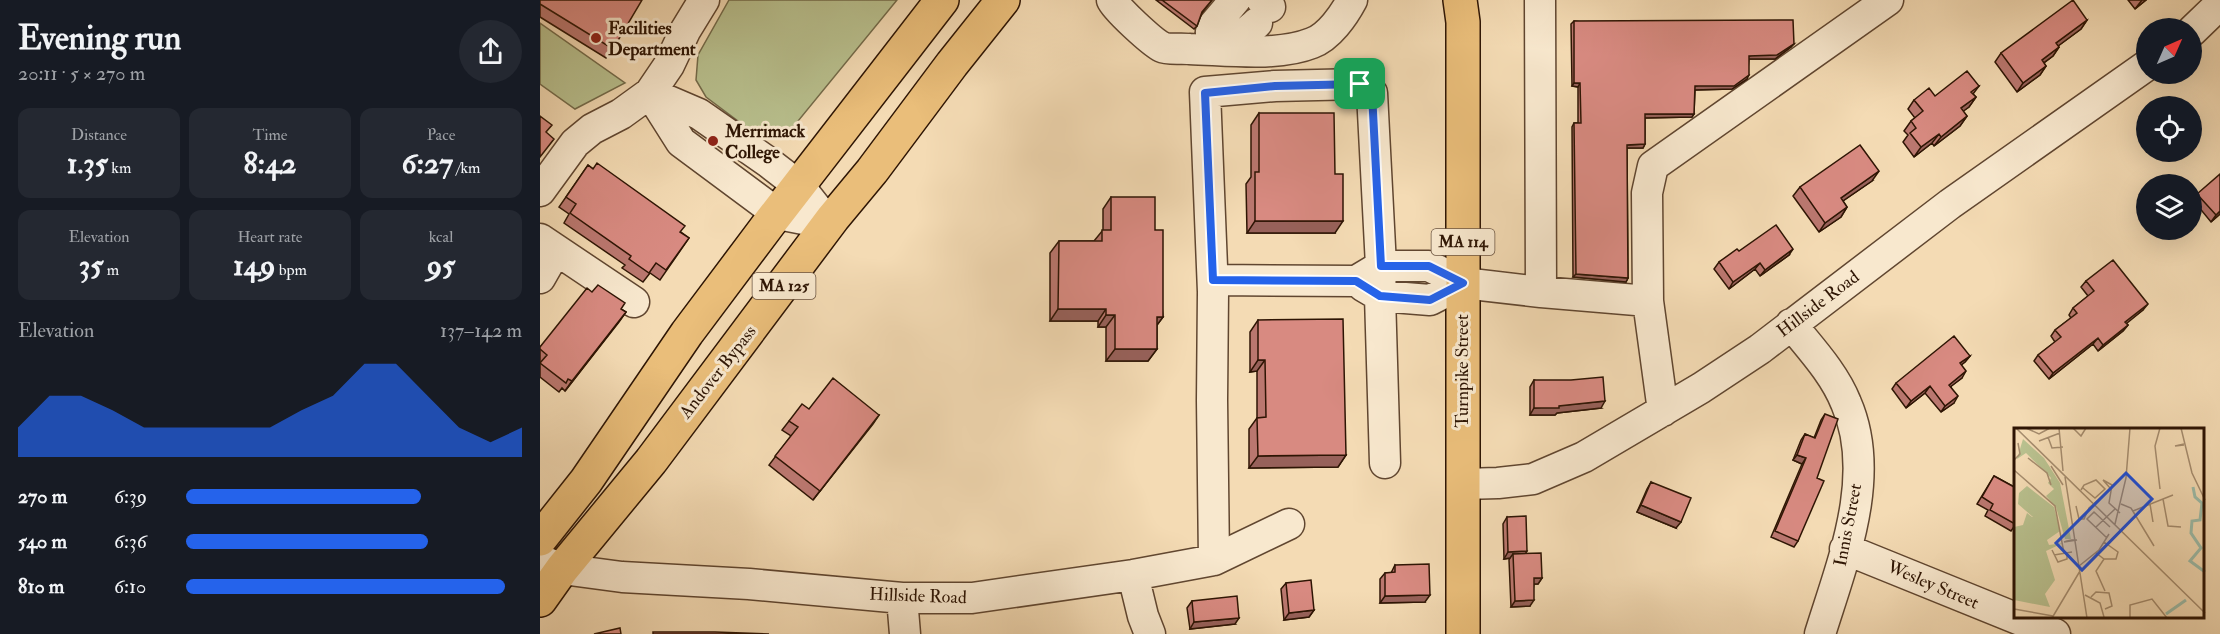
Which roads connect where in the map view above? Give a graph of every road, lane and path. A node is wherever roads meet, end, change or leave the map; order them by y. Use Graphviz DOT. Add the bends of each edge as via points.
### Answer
graph roads {
  1 [pos="704,0"];
  2 [pos="942,0"];
  3 [pos="1003,0"];
  4 [pos="1112,0"];
  5 [pos="1235,0"];
  6 [pos="1352,0"];
  7 [pos="1460,0"];
  8 [pos="1539,0"];
  9 [pos="2220,4"];
  10 [pos="1870,5"];
  11 [pos="1263,10"];
  12 [pos="2202,21"];
  13 [pos="2136,73"];
  14 [pos="650,93"];
  15 [pos="799,186"];
  16 [pos="540,191"];
  17 [pos="777,214"];
  18 [pos="829,224"];
  19 [pos="548,244"];
  20 [pos="540,278"];
  21 [pos="1213,280"];
  22 [pos="1372,281"];
  23 [pos="1463,283"];
  24 [pos="1541,292"];
  25 [pos="1648,301"];
  26 [pos="634,302"];
  27 [pos="1791,324"];
  28 [pos="1664,411"];
  29 [pos="1385,463"];
  30 [pos="1463,484"];
  31 [pos="1289,524"];
  32 [pos="540,539"];
  33 [pos="1845,549"];
  34 [pos="1214,560"];
  35 [pos="551,564"];
  36 [pos="1133,575"];
  37 [pos="902,598"];
  38 [pos="540,600"];
  39 [pos="2014,617"];
  40 [pos="2018,619"];
  41 [pos="905,634"];
  42 [pos="1150,634"];
  43 [pos="1463,634"];
  44 [pos="1820,634"];
  45 [pos="2055,634"];
  1 -- 14 [label="street"];
  2 -- 15 [label="main road, MA 125"];
  3 -- 18 [label="main road, Andover Bypass / MA 125"];
  4 -- 6 [label="street" via="1162,47 1261,51 1314,43 1345,13"];
  5 -- 11 [label="street" via="1213,26 1211,32 1217,39 1241,37"];
  7 -- 23 [label="main road, Turnpike Street / MA 114"];
  8 -- 24 [label="street"];
  9 -- 12 [label="street"];
  10 -- 25 [label="street" via="1653,166 1647,193"];
  13 -- 27 [label="street, Hillside Road" via="1950,204"];
  14 -- 15 [label="street" via="699,114"];
  14 -- 16 [label="street" via="575,143"];
  14 -- 17 [label="street" via="681,142"];
  15 -- 17 [label="main road, MA 125"];
  15 -- 18 [label="street"];
  17 -- 18 [label="street"];
  17 -- 32 [label="main road, MA 125"];
  18 -- 35 [label="main road, Andover Bypass / MA 125" via="651,461"];
  19 -- 20 [label="street"];
  19 -- 26 [label="street"];
  21 -- 22 [label="street"];
  21 -- 22 [label="street" via="1205,93 1360,84 1372,93"];
  21 -- 34 [label="street"];
  22 -- 23 [label="street" via="1430,300"];
  22 -- 29 [label="street"];
  23 -- 24 [label="street"];
  23 -- 30 [label="main road, Turnpike Street / MA 114"];
  24 -- 25 [label="street"];
  25 -- 28 [label="street"];
  27 -- 28 [label="street, Hillside Road"];
  27 -- 33 [label="street, Innis Street" via="1830,372 1854,426 1858,482"];
  28 -- 30 [label="street, Hillside Road" via="1584,456 1533,479"];
  30 -- 43 [label="main road, Turnpike Street / MA 114"];
  31 -- 34 [label="street, Hillside Road"];
  33 -- 39 [label="street, Wesley Street"];
  33 -- 44 [label="street, Innis Street"];
  34 -- 36 [label="street, Hillside Road"];
  35 -- 37 [label="street, Hillside Road" via="622,578 749,584"];
  35 -- 38 [label="main road, Andover Bypass / MA 125"];
  36 -- 37 [label="street, Hillside Road" via="972,598"];
  36 -- 42 [label="street"];
  37 -- 41 [label="street"];
  40 -- 45 [label="street, Wesley Street"];
}
